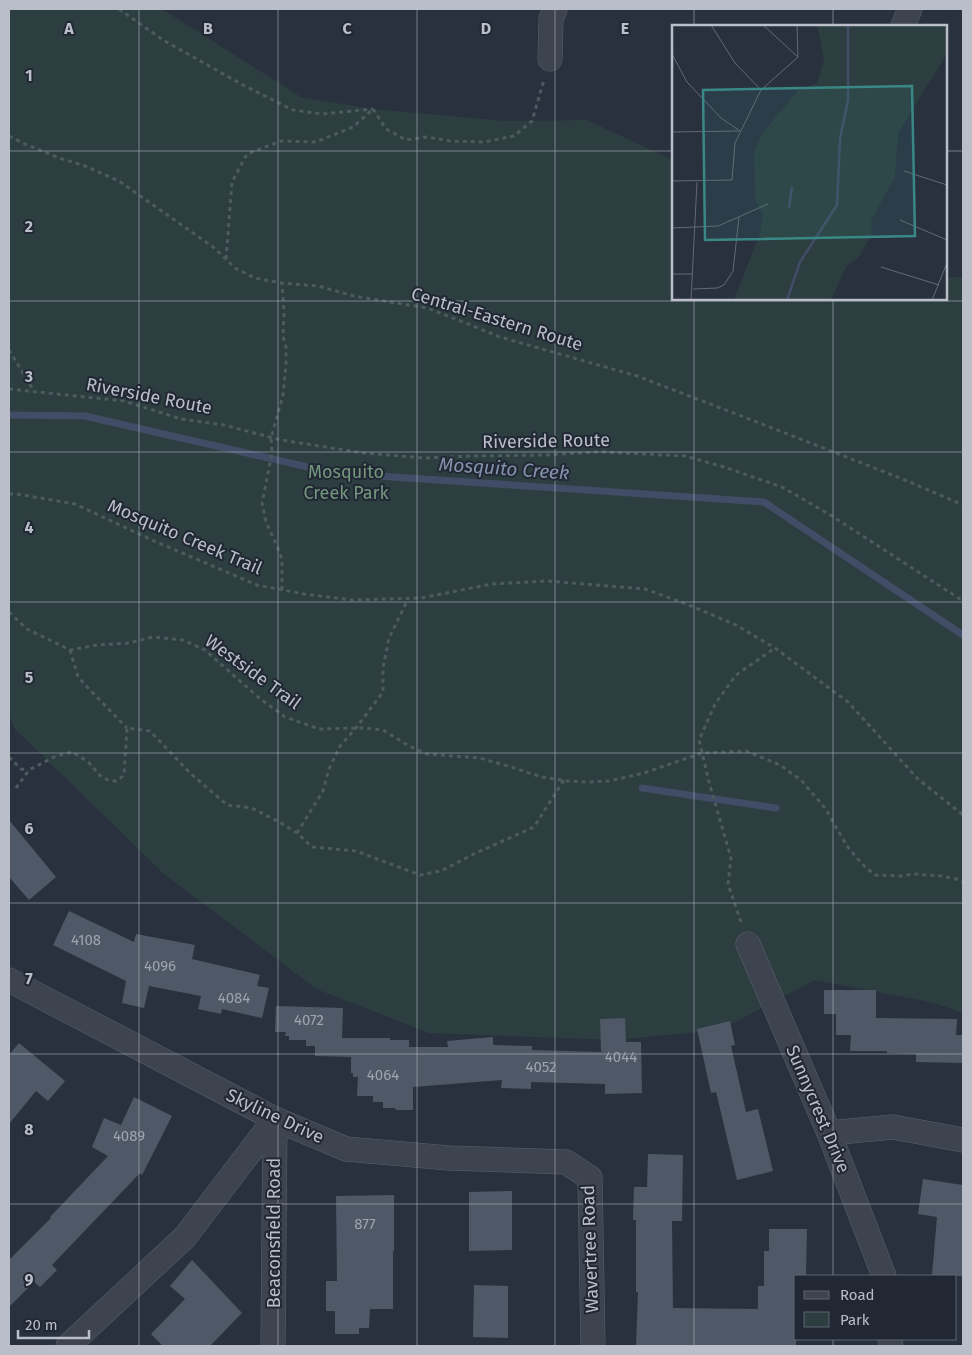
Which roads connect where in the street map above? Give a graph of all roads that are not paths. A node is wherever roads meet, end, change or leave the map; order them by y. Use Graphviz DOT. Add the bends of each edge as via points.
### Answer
graph roads {
  1 [pos="555,9"];
  2 [pos="910,9"];
  3 [pos="903,25"];
  4 [pos="550,59"];
  5 [pos="748,944"];
  6 [pos="9,980"];
  7 [pos="274,1119"];
  8 [pos="829,1133"];
  9 [pos="963,1140"];
  10 [pos="566,1162"];
  11 [pos="884,1275"];
  12 [pos="68,1346"];
  13 [pos="273,1346"];
  14 [pos="592,1346"];
  1 -- 4 [label="street" via="551,20"];
  2 -- 3 [label="street"];
  5 -- 8 [label="street, Sunnycrest Drive"];
  6 -- 7 [label="street, Skyline Drive"];
  7 -- 10 [label="street, Skyline Drive" via="346,1149 449,1158"];
  7 -- 12 [label="street" via="185,1237"];
  7 -- 13 [label="street, Beaconsfield Road"];
  8 -- 9 [label="street" via="893,1127"];
  8 -- 11 [label="street, Sunnycrest Drive"];
  10 -- 14 [label="street, Wavertree Road" via="590,1178"];
}
